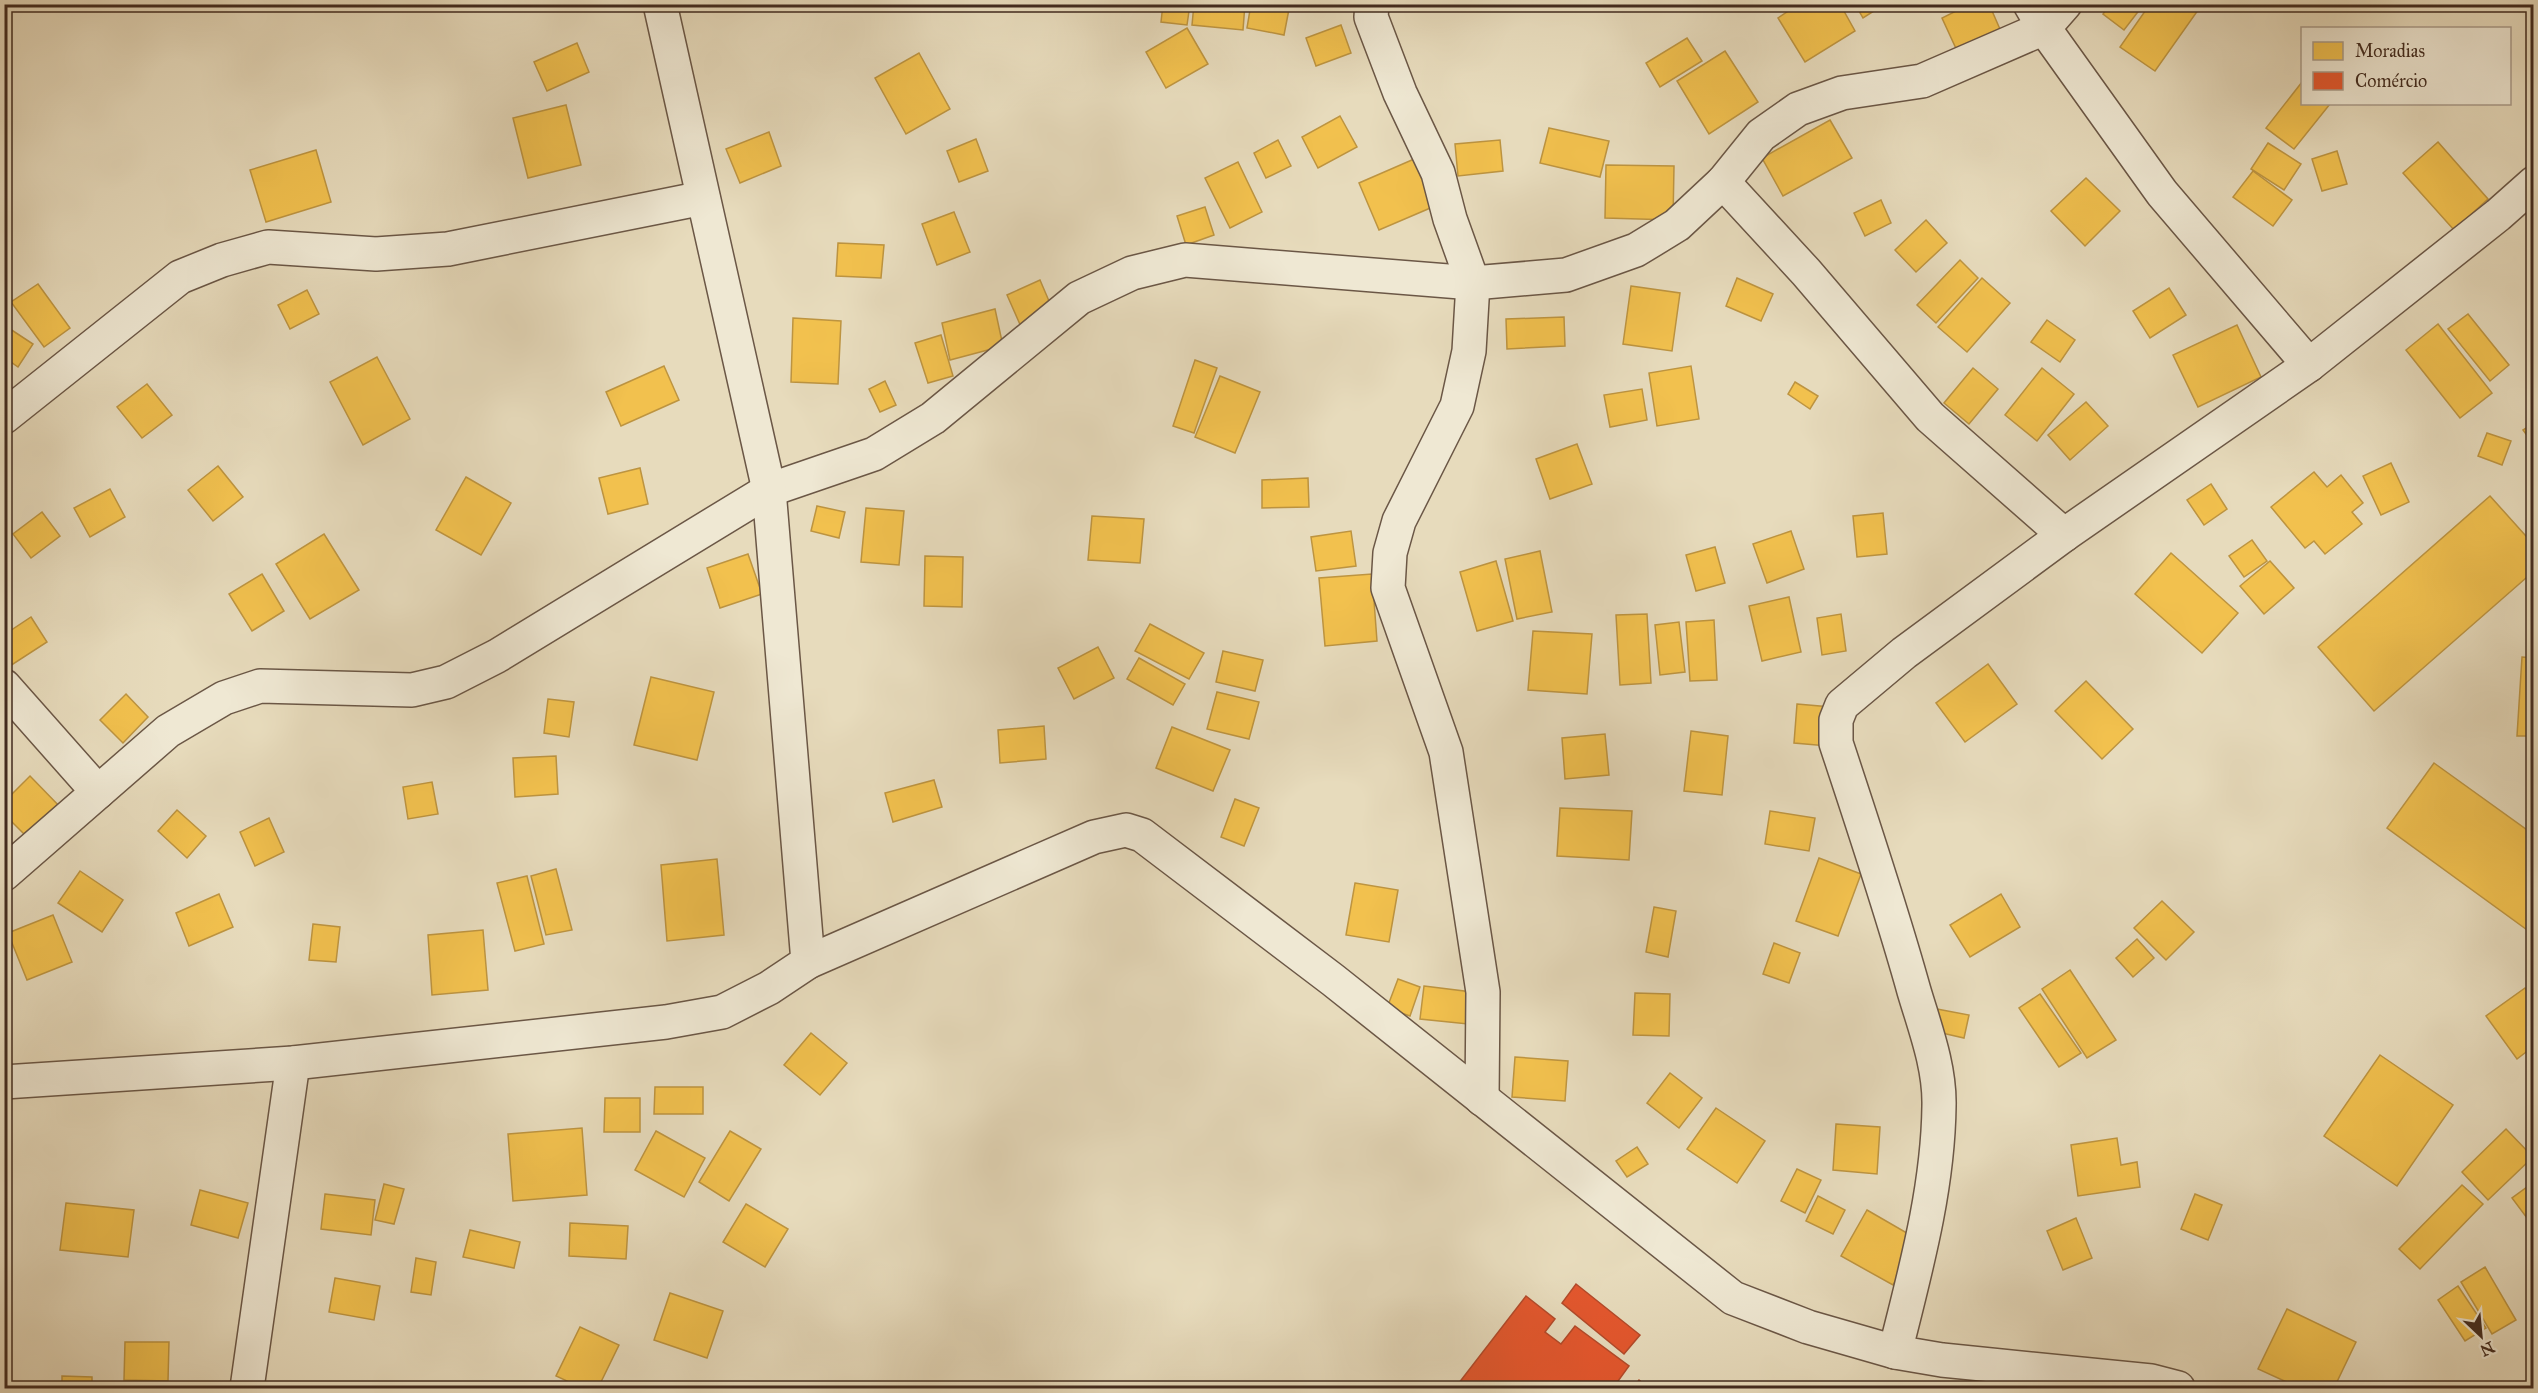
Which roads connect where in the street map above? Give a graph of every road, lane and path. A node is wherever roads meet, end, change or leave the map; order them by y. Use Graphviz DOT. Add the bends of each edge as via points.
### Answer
graph roads {
  1 [pos="660,4"];
  2 [pos="1372,4"];
  3 [pos="2047,12"];
  4 [pos="1724,182"];
  5 [pos="2534,183"];
  6 [pos="703,198"];
  7 [pos="1473,284"];
  8 [pos="2309,365"];
  9 [pos="4,417"];
  10 [pos="769,490"];
  11 [pos="2064,535"];
  12 [pos="4,686"];
  13 [pos="98,792"];
  14 [pos="4,873"];
  15 [pos="808,962"];
  16 [pos="293,1063"];
  17 [pos="4,1082"];
  18 [pos="1482,1099"];
  19 [pos="1894,1352"];
  20 [pos="247,1389"];
  21 [pos="2178,1389"];
  1 -- 6 [label="street"];
  2 -- 7 [label="street" via="1371,17 1400,93 1438,173"];
  3 -- 4 [label="street" via="1922,81 1842,93 1798,109 1761,135"];
  3 -- 8 [label="street" via="2162,193"];
  4 -- 7 [label="street" via="1677,225 1636,250 1566,275"];
  4 -- 11 [label="street" via="1930,417"];
  5 -- 8 [label="street"];
  6 -- 9 [label="street" via="448,249 376,254 268,248 222,260 180,277"];
  6 -- 10 [label="street"];
  7 -- 10 [label="street" via="1185,260 1132,273 1079,298 933,418 873,454"];
  7 -- 18 [label="street" via="1469,351 1457,406 1400,521 1390,553 1388,588 1446,752 1483,992"];
  8 -- 11 [label="street"];
  10 -- 13 [label="street" via="497,656 446,682 412,690 260,686 224,698 168,731"];
  10 -- 15 [label="street"];
  11 -- 19 [label="street" via="1904,653 1842,705 1836,720 1836,743 1896,928 1934,1062 1939,1104 1926,1223"];
  12 -- 13 [label="street"];
  13 -- 14 [label="street"];
  15 -- 16 [label="street" via="722,1012 666,1022"];
  15 -- 18 [label="street" via="1094,837 1126,830 1142,835"];
  16 -- 17 [label="street"];
  16 -- 20 [label="street"];
  18 -- 19 [label="street" via="1733,1298 1808,1327"];
  19 -- 21 [label="street" via="2151,1381"];
}
